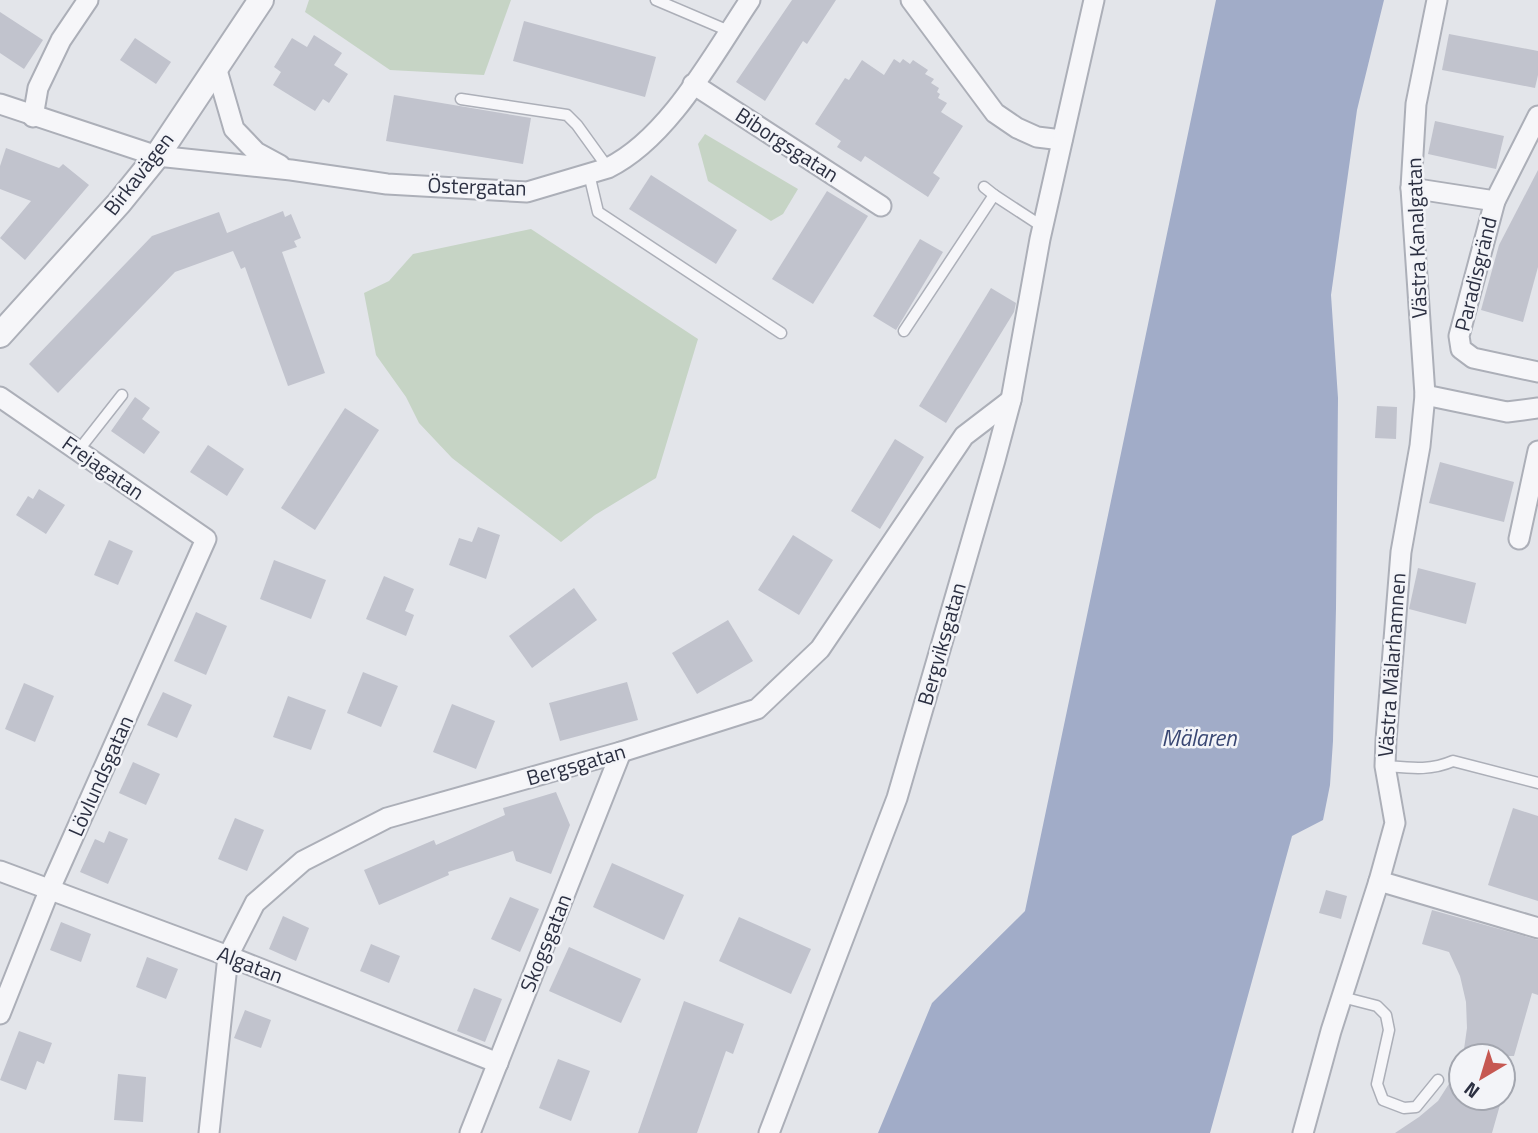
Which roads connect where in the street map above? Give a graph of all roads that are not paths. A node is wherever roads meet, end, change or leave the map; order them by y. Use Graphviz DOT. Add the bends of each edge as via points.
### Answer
graph roads {
  1 [pos="88,0"];
  2 [pos="261,0"];
  3 [pos="656,0"];
  4 [pos="750,0"];
  5 [pos="911,0"];
  6 [pos="1094,0"];
  7 [pos="1437,0"];
  8 [pos="729,30"];
  9 [pos="216,67"];
  10 [pos="693,84"];
  11 [pos="461,99"];
  12 [pos="0,104"];
  13 [pos="1538,116"];
  14 [pos="33,117"];
  15 [pos="1062,140"];
  16 [pos="157,156"];
  17 [pos="608,167"];
  18 [pos="290,170"];
  19 [pos="589,174"];
  20 [pos="984,187"];
  21 [pos="1411,188"];
  22 [pos="994,195"];
  23 [pos="1494,201"];
  24 [pos="881,206"];
  25 [pos="1043,228"];
  26 [pos="904,331"];
  27 [pos="781,333"];
  28 [pos="0,335"];
  29 [pos="1538,372"];
  30 [pos="122,395"];
  31 [pos="1425,395"];
  32 [pos="0,397"];
  33 [pos="1011,400"];
  34 [pos="1538,408"];
  35 [pos="78,451"];
  36 [pos="1538,451"];
  37 [pos="206,539"];
  38 [pos="1519,539"];
  39 [pos="621,752"];
  40 [pos="1385,766"];
  41 [pos="1538,783"];
  42 [pos="0,871"];
  43 [pos="1379,881"];
  44 [pos="49,891"];
  45 [pos="1538,928"];
  46 [pos="228,956"];
  47 [pos="1342,997"];
  48 [pos="0,1014"];
  49 [pos="498,1063"];
  50 [pos="1438,1080"];
  51 [pos="209,1133"];
  52 [pos="470,1133"];
  53 [pos="769,1133"];
  54 [pos="1303,1133"];
  1 -- 14 [label="street" via="61,40 38,88"];
  2 -- 9 [label="street, Birkavägen"];
  3 -- 8 [label="lane"];
  4 -- 8 [label="street, Östergatan"];
  5 -- 15 [label="street" via="995,113 1037,137"];
  6 -- 15 [label="street, Bergviksgatan"];
  7 -- 21 [label="street, Västra Kanalgatan" via="1416,104"];
  8 -- 10 [label="street, Östergatan"];
  9 -- 16 [label="street, Birkavägen"];
  9 -- 18 [label="street, Östergatan" via="234,129 256,152"];
  10 -- 17 [label="street, Östergatan" via="659,129"];
  10 -- 24 [label="street, Biborgsgatan"];
  11 -- 17 [label="lane" via="567,115"];
  12 -- 14 [label="street, Östergatan"];
  13 -- 23 [label="street, Paradisgränd"];
  14 -- 16 [label="street, Östergatan"];
  15 -- 25 [label="street, Bergviksgatan"];
  16 -- 18 [label="street, Östergatan"];
  16 -- 28 [label="street, Birkavägen"];
  17 -- 19 [label="street, Östergatan"];
  18 -- 19 [label="street, Östergatan" via="387,184 527,192"];
  19 -- 27 [label="lane" via="597,212"];
  20 -- 22 [label="lane"];
  21 -- 23 [label="street, Paradisgränd"];
  21 -- 31 [label="street, Västra Kanalgatan"];
  22 -- 25 [label="lane"];
  22 -- 26 [label="lane"];
  23 -- 29 [label="street, Paradisgränd" via="1459,336 1461,349 1473,358"];
  25 -- 33 [label="street, Bergviksgatan"];
  30 -- 35 [label="lane"];
  31 -- 34 [label="street" via="1507,412"];
  31 -- 40 [label="street, Västra Mälarhamnen" via="1401,552"];
  32 -- 35 [label="street, Frejagatan"];
  33 -- 39 [label="street, Bergsgatan" via="964,436 820,649 757,709"];
  33 -- 53 [label="street, Bergviksgatan" via="897,798"];
  35 -- 37 [label="street, Frejagatan"];
  36 -- 38 [label="street"];
  37 -- 44 [label="street, Lövlundsgatan"];
  39 -- 46 [label="street, Bergsgatan" via="387,818 303,861 255,903"];
  39 -- 49 [label="street, Skogsgatan"];
  40 -- 41 [label="lane" via="1420,770 1453,761"];
  40 -- 43 [label="street, Västra Mälarhamnen" via="1395,823"];
  42 -- 44 [label="street, Algatan"];
  43 -- 45 [label="street"];
  43 -- 47 [label="street, Västra Mälarhamnen"];
  44 -- 46 [label="street, Algatan"];
  44 -- 48 [label="street, Lövlundsgatan"];
  46 -- 49 [label="street, Algatan"];
  46 -- 51 [label="street, Bergsgatan"];
  47 -- 50 [label="lane" via="1377,1006 1386,1015 1389,1030 1377,1084 1383,1100 1416,1107"];
  47 -- 54 [label="street, Västra Mälarhamnen"];
  49 -- 52 [label="street, Skogsgatan"];
}
